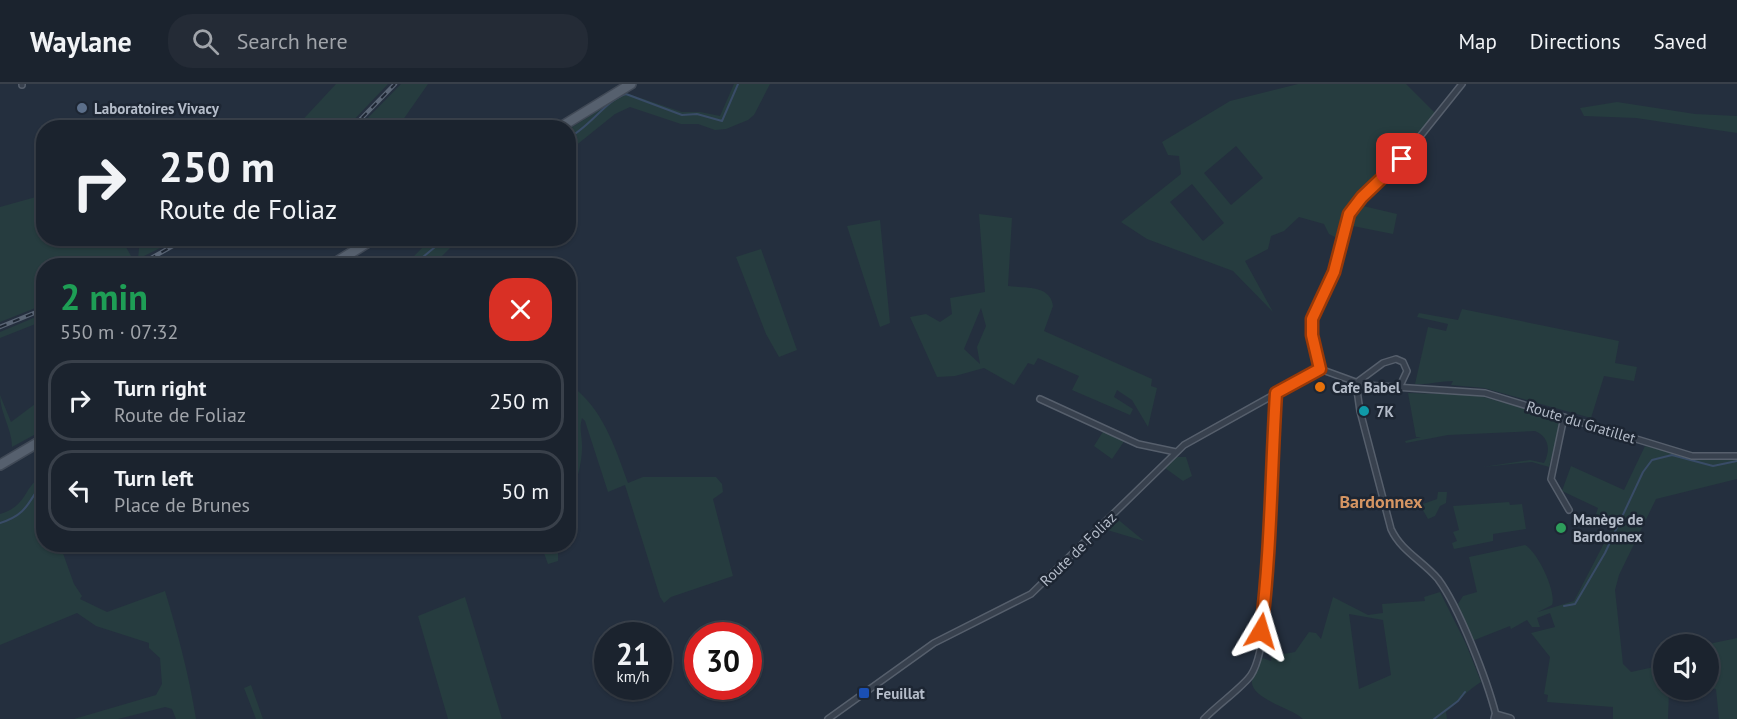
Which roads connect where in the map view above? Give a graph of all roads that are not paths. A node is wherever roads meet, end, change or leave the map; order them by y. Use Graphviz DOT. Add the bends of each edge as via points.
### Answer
graph roads {
  1 [pos="631,84"];
  2 [pos="1462,84"];
  3 [pos="572,120"];
  4 [pos="362,246"];
  5 [pos="343,258"];
  6 [pos="1320,369"];
  7 [pos="1356,383"];
  8 [pos="1399,388"];
  9 [pos="1276,393"];
  10 [pos="1040,399"];
  11 [pos="1564,417"];
  12 [pos="36,444"];
  13 [pos="1176,452"];
  14 [pos="1737,456"];
  15 [pos="0,465"];
  16 [pos="1569,510"];
  17 [pos="1495,717"];
  18 [pos="828,719"];
  19 [pos="1204,719"];
  20 [pos="1509,719"];
  1 -- 3 [label="main road"];
  2 -- 6 [label="street" via="1402,159 1352,208 1332,279 1313,313 1312,335"];
  4 -- 5 [label="main road"];
  6 -- 7 [label="street, Route du Gratillet"];
  6 -- 9 [label="street, Route de Foliaz"];
  7 -- 8 [label="street, Route du Gratillet"];
  7 -- 8 [label="street" via="1383,363 1396,359 1403,362 1407,371"];
  7 -- 17 [label="street" via="1391,529 1400,544 1445,590 1468,638"];
  8 -- 11 [label="street, Route du Gratillet" via="1473,390"];
  9 -- 13 [label="street, Route de Foliaz"];
  9 -- 19 [label="street" via="1269,567 1258,656 1248,679"];
  10 -- 13 [label="street" via="1138,444"];
  11 -- 14 [label="street, Route du Gratillet" via="1692,456"];
  11 -- 16 [label="street" via="1551,479"];
  12 -- 15 [label="main road"];
  13 -- 18 [label="street, Route de Foliaz" via="1031,594 934,643"];
  17 -- 20 [label="street"];
}
